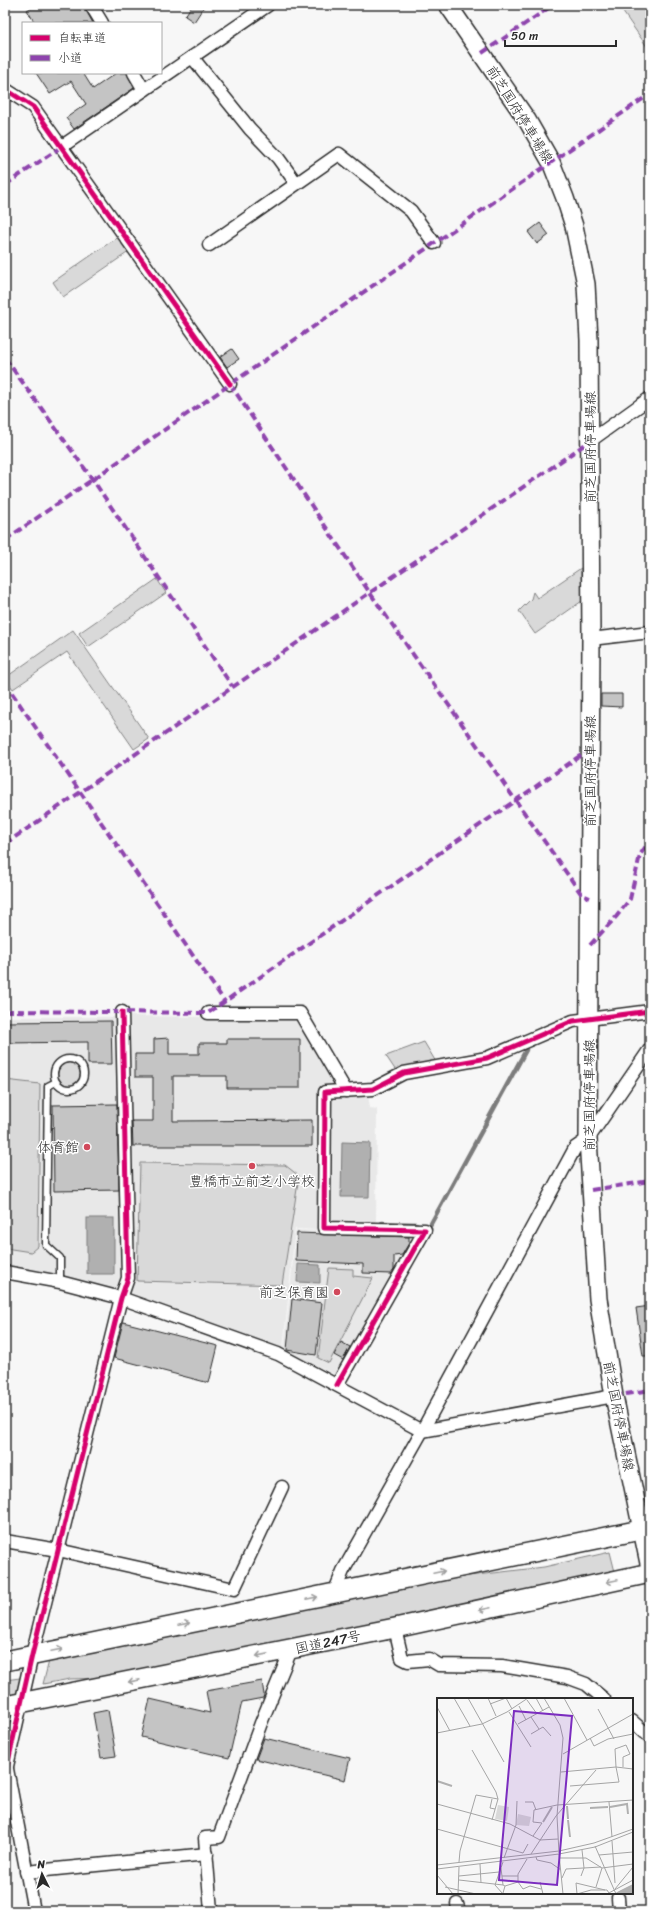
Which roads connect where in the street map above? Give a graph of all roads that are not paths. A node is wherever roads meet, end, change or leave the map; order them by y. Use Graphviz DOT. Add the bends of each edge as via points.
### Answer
graph roads {
  1 [pos="91,5"];
  2 [pos="448,5"];
  3 [pos="262,6"];
  4 [pos="101,22"];
  5 [pos="192,57"];
  6 [pos="135,74"];
  7 [pos="5,89"];
  8 [pos="144,90"];
  9 [pos="61,147"];
  10 [pos="296,183"];
  11 [pos="434,243"];
  12 [pos="209,245"];
  13 [pos="230,384"];
  14 [pos="650,398"];
  15 [pos="590,441"];
  16 [pos="650,632"];
  17 [pos="591,640"];
  18 [pos="650,1011"];
  19 [pos="122,1012"];
  20 [pos="208,1013"];
  21 [pos="589,1019"];
  22 [pos="650,1049"];
  23 [pos="56,1082"];
  24 [pos="346,1091"];
  25 [pos="588,1139"];
  26 [pos="5,1272"];
  27 [pos="60,1282"];
  28 [pos="121,1298"];
  29 [pos="337,1385"];
  30 [pos="614,1396"];
  31 [pos="422,1431"];
  32 [pos="282,1487"];
  33 [pos="646,1529"];
  34 [pos="5,1541"];
  35 [pos="58,1550"];
  36 [pos="650,1568"];
  37 [pos="650,1573"];
  38 [pos="334,1594"];
  39 [pos="395,1628"];
  40 [pos="291,1650"];
  41 [pos="32,1656"];
  42 [pos="5,1661"];
  43 [pos="603,1698"];
  44 [pos="13,1705"];
  45 [pos="633,1722"];
  46 [pos="650,1737"];
  47 [pos="6,1772"];
  48 [pos="206,1854"];
  49 [pos="26,1872"];
  50 [pos="618,1898"];
  51 [pos="34,1911"];
  52 [pos="211,1911"];
  53 [pos="620,1911"];
  1 -- 4 [label="street"];
  2 -- 15 [label="main road, 前芝国府停車場線" via="527,120 551,162 565,198 578,241 586,284 589,318"];
  3 -- 5 [label="street"];
  5 -- 8 [label="street"];
  5 -- 10 [label="street" via="250,129 278,158"];
  6 -- 8 [label="street"];
  7 -- 9 [label="street" via="33,107"];
  8 -- 9 [label="street"];
  9 -- 13 [label="street"];
  10 -- 11 [label="street" via="339,154 411,211"];
  10 -- 12 [label="street"];
  14 -- 15 [label="street"];
  15 -- 17 [label="main road, 前芝国府停車場線"];
  16 -- 17 [label="street"];
  17 -- 21 [label="main road, 前芝国府停車場線"];
  18 -- 21 [label="street"];
  19 -- 28 [label="street" via="128,1278"];
  20 -- 24 [label="street" via="300,1013"];
  21 -- 24 [label="street" via="573,1021 487,1058 404,1073 373,1089"];
  21 -- 25 [label="main road, 前芝国府停車場線"];
  22 -- 25 [label="street"];
  23 -- 23 [label="lane" via="66,1089 78,1086 83,1078 82,1066 71,1058 59,1062 53,1075"];
  23 -- 27 [label="lane" via="48,1086 46,1245 60,1258"];
  24 -- 29 [label="street" via="325,1092 324,1228 425,1230"];
  25 -- 30 [label="main road, 前芝国府停車場線" via="598,1299"];
  25 -- 31 [label="street" via="575,1148"];
  26 -- 27 [label="street"];
  27 -- 28 [label="street"];
  28 -- 29 [label="street" via="278,1354"];
  28 -- 35 [label="street"];
  29 -- 31 [label="street"];
  30 -- 31 [label="street"];
  30 -- 33 [label="main road, 前芝国府停車場線"];
  31 -- 38 [label="street" via="343,1571"];
  32 -- 35 [label="street" via="234,1589"];
  33 -- 36 [label="main road, 前芝国府停車場線"];
  38 -- 33 [label="highway, one-way"];
  34 -- 35 [label="street"];
  35 -- 41 [label="street"];
  37 -- 39 [label="highway, 国道247号, one-way"];
  41 -- 38 [label="highway, one-way"];
  39 -- 40 [label="highway, 国道247号"];
  39 -- 43 [label="street" via="402,1658 408,1661 429,1659 439,1666 502,1666 549,1673 586,1684"];
  40 -- 44 [label="highway, 国道247号, one-way"];
  40 -- 48 [label="street" via="220,1837 205,1838"];
  41 -- 42 [label="highway"];
  41 -- 44 [label="street"];
  44 -- 47 [label="street"];
  45 -- 46 [label="street"];
  47 -- 49 [label="street"];
  48 -- 49 [label="street"];
  48 -- 52 [label="street"];
  49 -- 51 [label="street"];
  50 -- 53 [label="street"];
}
